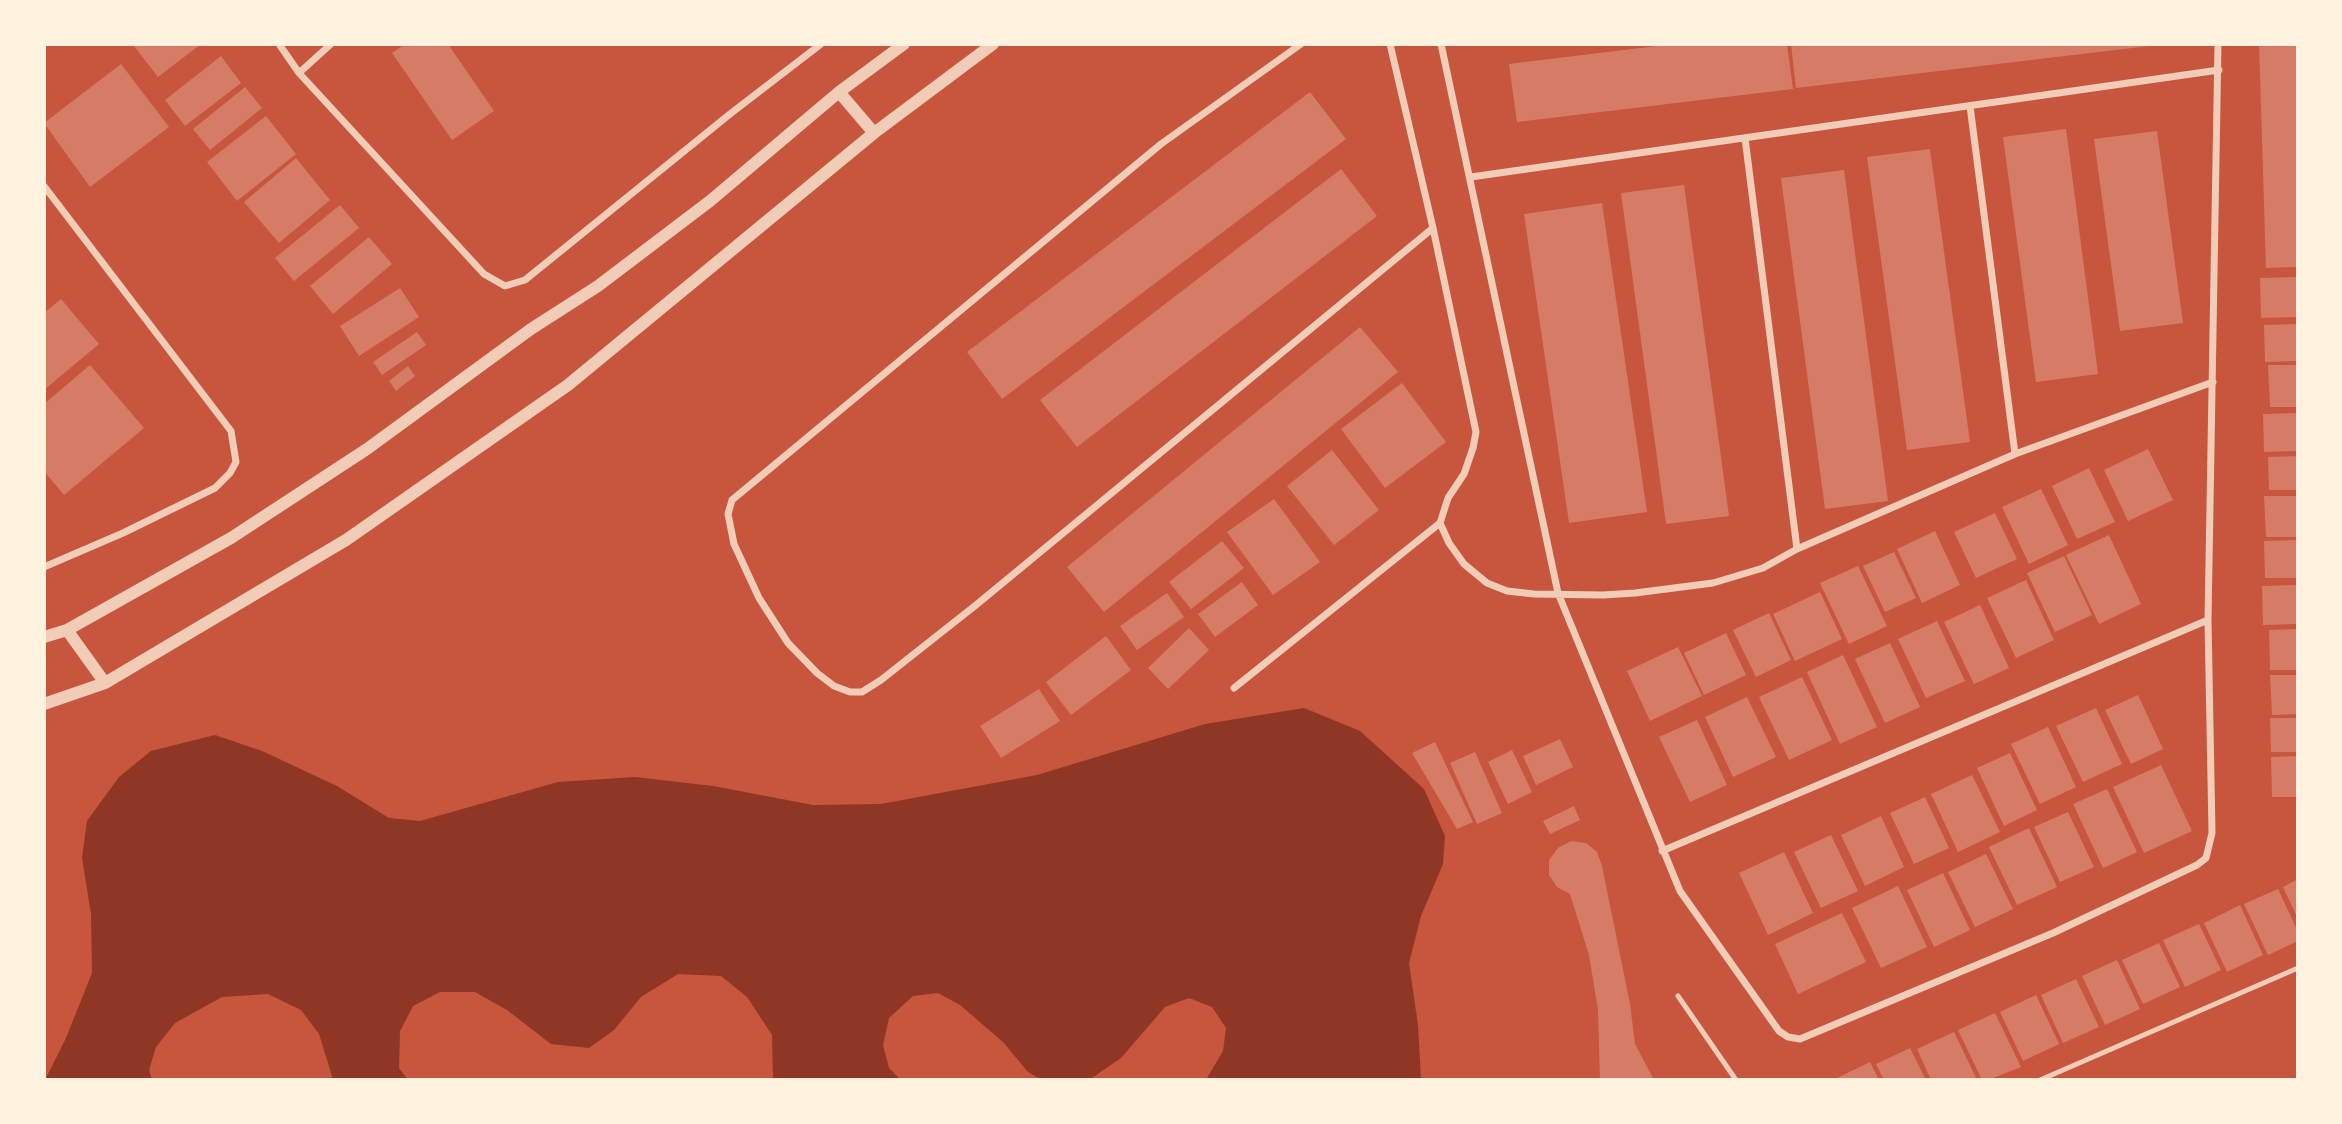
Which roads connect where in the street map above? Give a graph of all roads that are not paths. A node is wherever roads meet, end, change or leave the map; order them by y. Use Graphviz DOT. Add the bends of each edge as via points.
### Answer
graph roads {
  1 [pos="279,44"];
  2 [pos="331,44"];
  3 [pos="821,44"];
  4 [pos="904,44"];
  5 [pos="993,44"];
  6 [pos="1301,44"];
  7 [pos="1390,44"];
  8 [pos="1441,44"];
  9 [pos="2218,44"];
  10 [pos="2219,70"];
  11 [pos="299,72"];
  12 [pos="839,92"];
  13 [pos="1970,106"];
  14 [pos="874,133"];
  15 [pos="1745,138"];
  16 [pos="1471,177"];
  17 [pos="44,186"];
  18 [pos="1433,228"];
  19 [pos="2213,382"];
  20 [pos="2015,454"];
  21 [pos="1440,523"];
  22 [pos="1797,549"];
  23 [pos="44,567"];
  24 [pos="1558,593"];
  25 [pos="2208,621"];
  26 [pos="67,630"];
  27 [pos="44,637"];
  28 [pos="105,683"];
  29 [pos="1234,688"];
  30 [pos="44,704"];
  31 [pos="1662,851"];
  32 [pos="2298,968"];
  33 [pos="1678,996"];
  34 [pos="1736,1080"];
  35 [pos="2040,1080"];
  1 -- 11 [label="street"];
  2 -- 11 [label="street"];
  3 -- 11 [label="street" via="525,280 505,286 484,274"];
  4 -- 12 [label="street"];
  5 -- 14 [label="street"];
  6 -- 18 [label="street" via="1161,144 732,500 728,514 734,544 759,598 788,643 834,686 862,692 881,680"];
  7 -- 18 [label="street"];
  8 -- 16 [label="street"];
  9 -- 10 [label="street"];
  10 -- 13 [label="street"];
  10 -- 19 [label="street"];
  12 -- 14 [label="street"];
  12 -- 26 [label="street" via="700,209 368,449 231,538"];
  13 -- 15 [label="street"];
  13 -- 20 [label="street"];
  14 -- 28 [label="street" via="568,385 346,540"];
  15 -- 16 [label="street"];
  15 -- 22 [label="street"];
  16 -- 24 [label="street"];
  17 -- 23 [label="street" via="231,431 236,462 215,488"];
  18 -- 21 [label="street" via="1476,432 1464,474 1448,498"];
  19 -- 20 [label="street"];
  19 -- 25 [label="street"];
  20 -- 22 [label="street"];
  21 -- 24 [label="street" via="1464,564 1487,583 1507,591"];
  21 -- 29 [label="street"];
  22 -- 24 [label="street" via="1763,568 1713,583 1635,593"];
  24 -- 31 [label="street"];
  25 -- 31 [label="street"];
  25 -- 31 [label="street" via="2212,833 2206,858 2053,933 1881,1006 1800,1039 1779,1031 1680,891"];
  26 -- 27 [label="street"];
  26 -- 28 [label="street"];
  28 -- 30 [label="street"];
  32 -- 35 [label="lane"];
  33 -- 34 [label="lane"];
}
